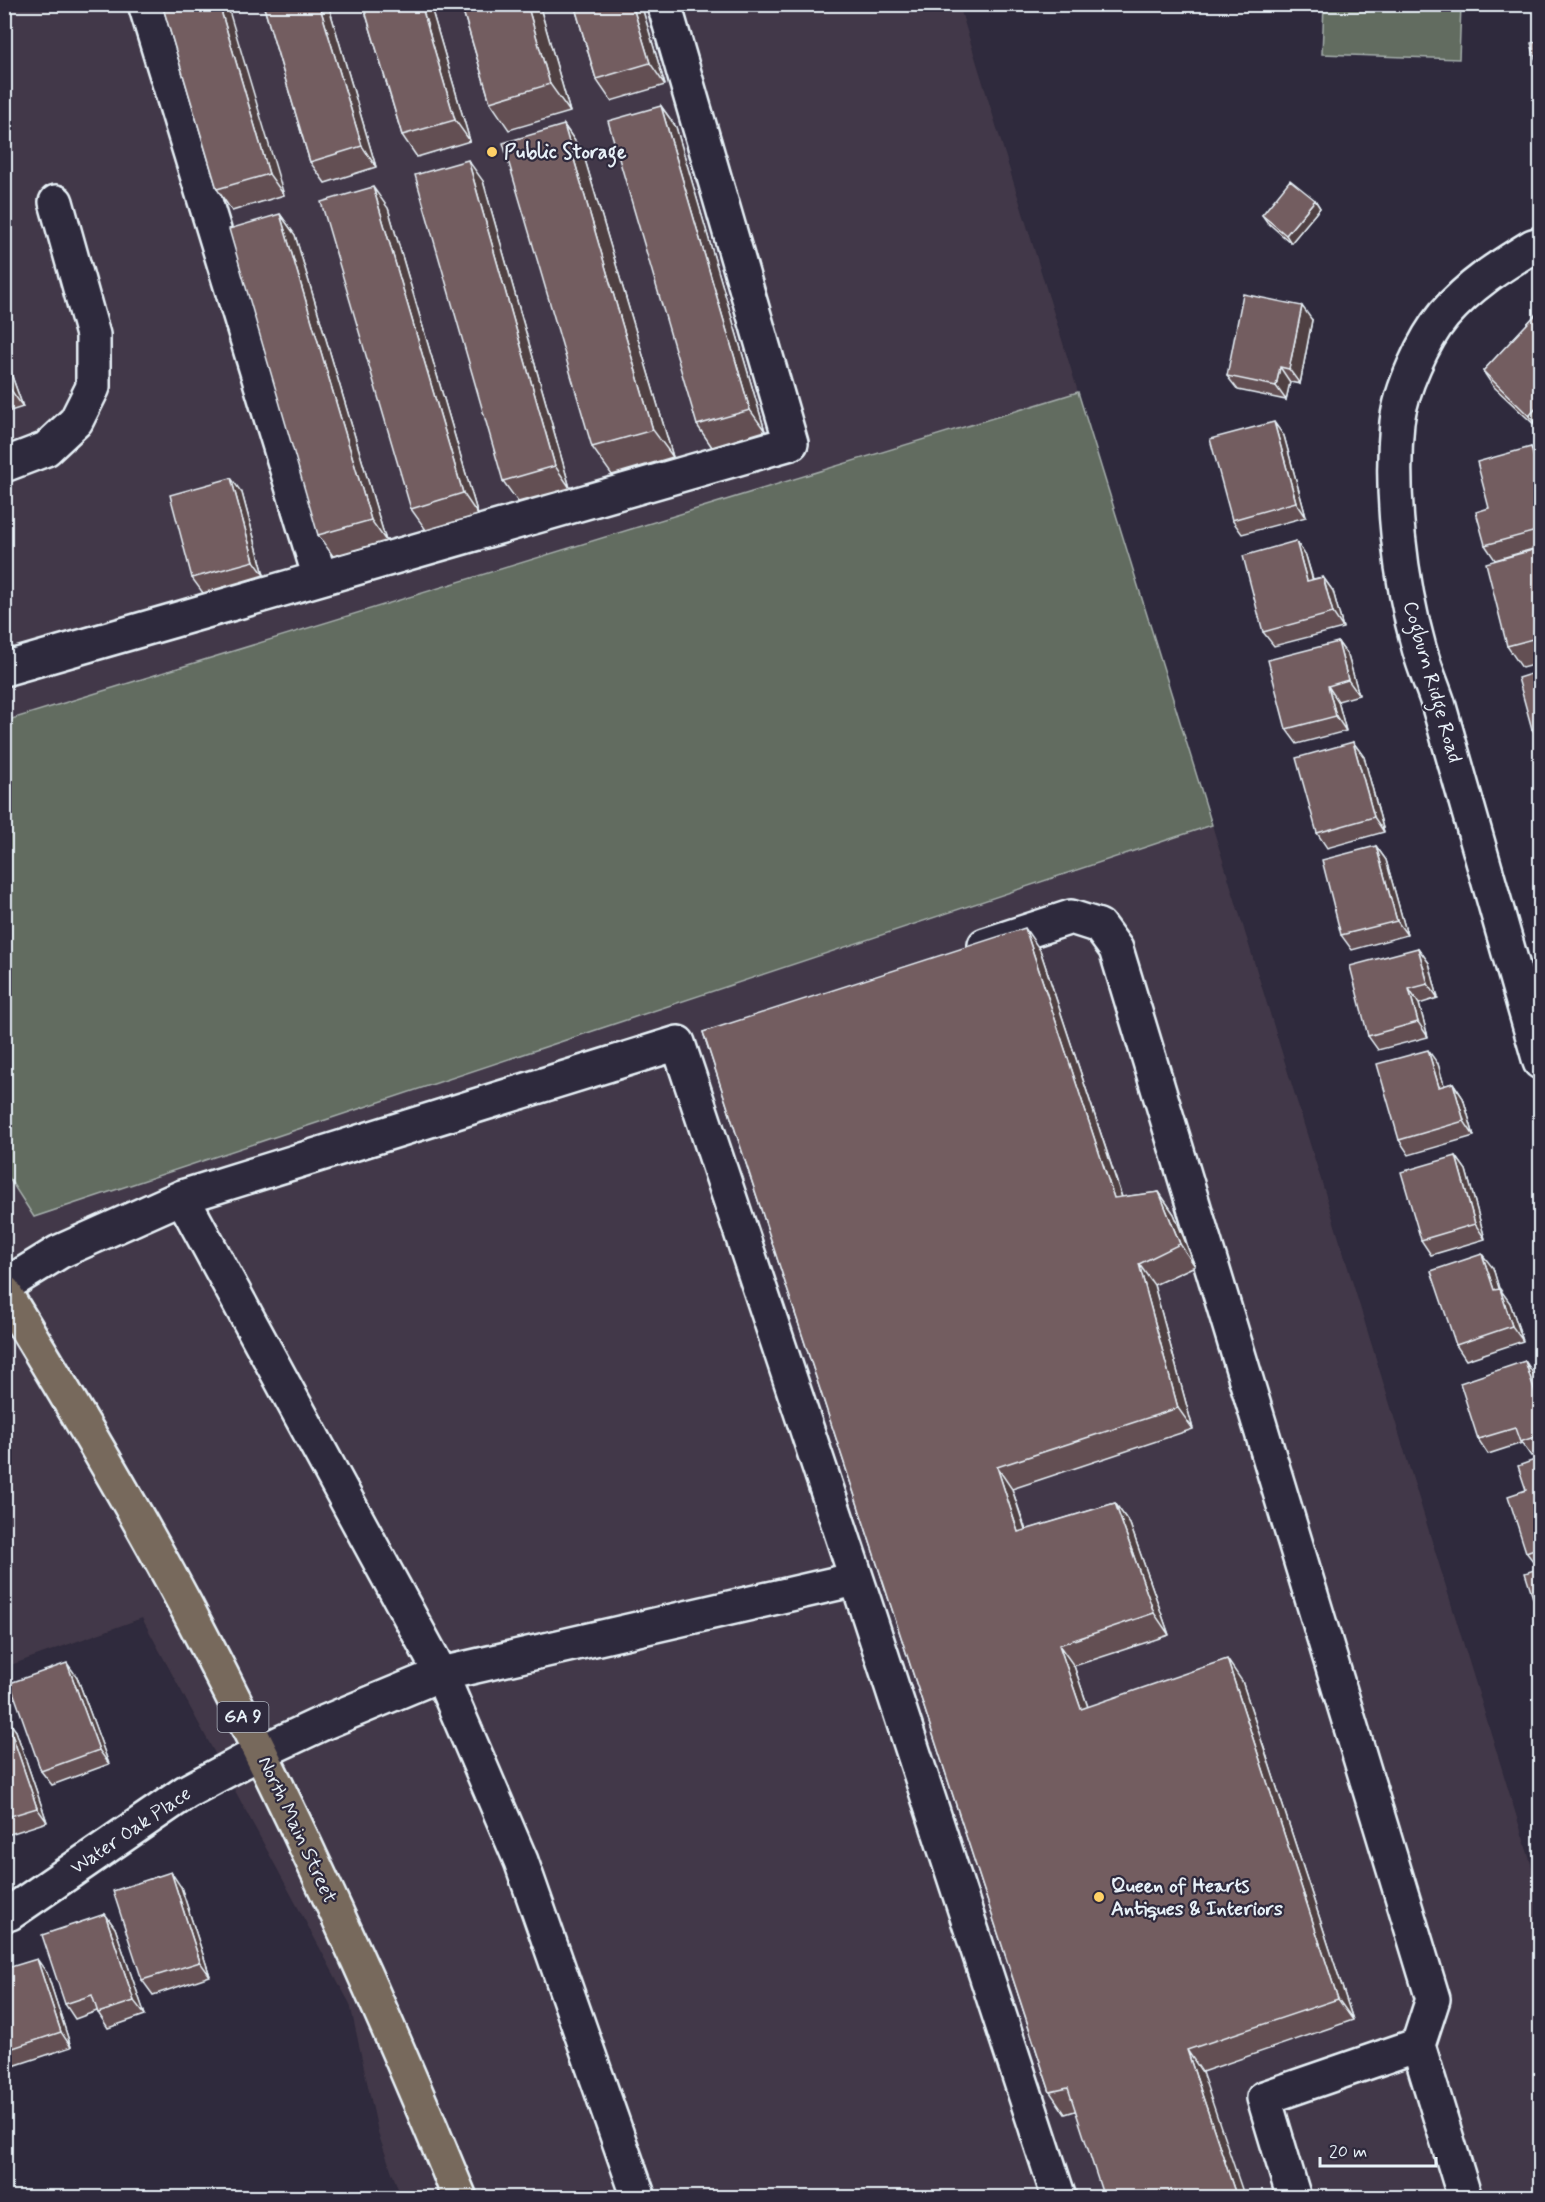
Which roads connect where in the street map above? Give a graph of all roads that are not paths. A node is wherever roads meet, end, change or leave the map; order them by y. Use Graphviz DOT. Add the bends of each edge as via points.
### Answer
graph roads {
  1 [pos="145,4"];
  2 [pos="664,4"];
  3 [pos="56,202"];
  4 [pos="1540,244"];
  5 [pos="4,465"];
  6 [pos="320,579"];
  7 [pos="4,669"];
  8 [pos="959,953"];
  9 [pos="712,1033"];
  10 [pos="678,1043"];
  11 [pos="1540,1062"];
  12 [pos="182,1197"];
  13 [pos="4,1286"];
  14 [pos="4,1292"];
  15 [pos="856,1579"];
  16 [pos="441,1674"];
  17 [pos="261,1752"];
  18 [pos="4,1915"];
  19 [pos="1418,2045"];
  20 [pos="445,2160"];
  21 [pos="454,2198"];
  22 [pos="460,2198"];
  23 [pos="639,2198"];
  24 [pos="1059,2198"];
  25 [pos="1294,2198"];
  26 [pos="1465,2198"];
  1 -- 6 [label="street"];
  2 -- 6 [label="street" via="791,443"];
  3 -- 5 [label="street" via="93,335 93,387 76,421 46,449"];
  4 -- 11 [label="street, Cogburn Ridge Road" via="1484,276 1443,316 1419,355 1397,421 1396,478 1398,536 1419,649"];
  6 -- 7 [label="street"];
  8 -- 19 [label="street" via="1071,917 1099,926 1116,949 1432,1999"];
  9 -- 10 [label="street"];
  10 -- 12 [label="street"];
  10 -- 15 [label="street"];
  12 -- 13 [label="street" via="59,1252"];
  12 -- 16 [label="street"];
  14 -- 17 [label="main road, North Main Street / GA 9" via="143,1528"];
  15 -- 16 [label="street, Water Oak Place"];
  15 -- 24 [label="street"];
  16 -- 17 [label="street, Water Oak Place"];
  16 -- 23 [label="street" via="521,1861"];
  17 -- 18 [label="street, Water Oak Place" via="186,1792"];
  17 -- 20 [label="main road, North Main Street / GA 9"];
  19 -- 25 [label="street" via="1264,2098"];
  19 -- 26 [label="street"];
  20 -- 21 [label="main road, North Main Street / GA 9"];
  20 -- 22 [label="main road, North Main Street / GA 9"];
}
